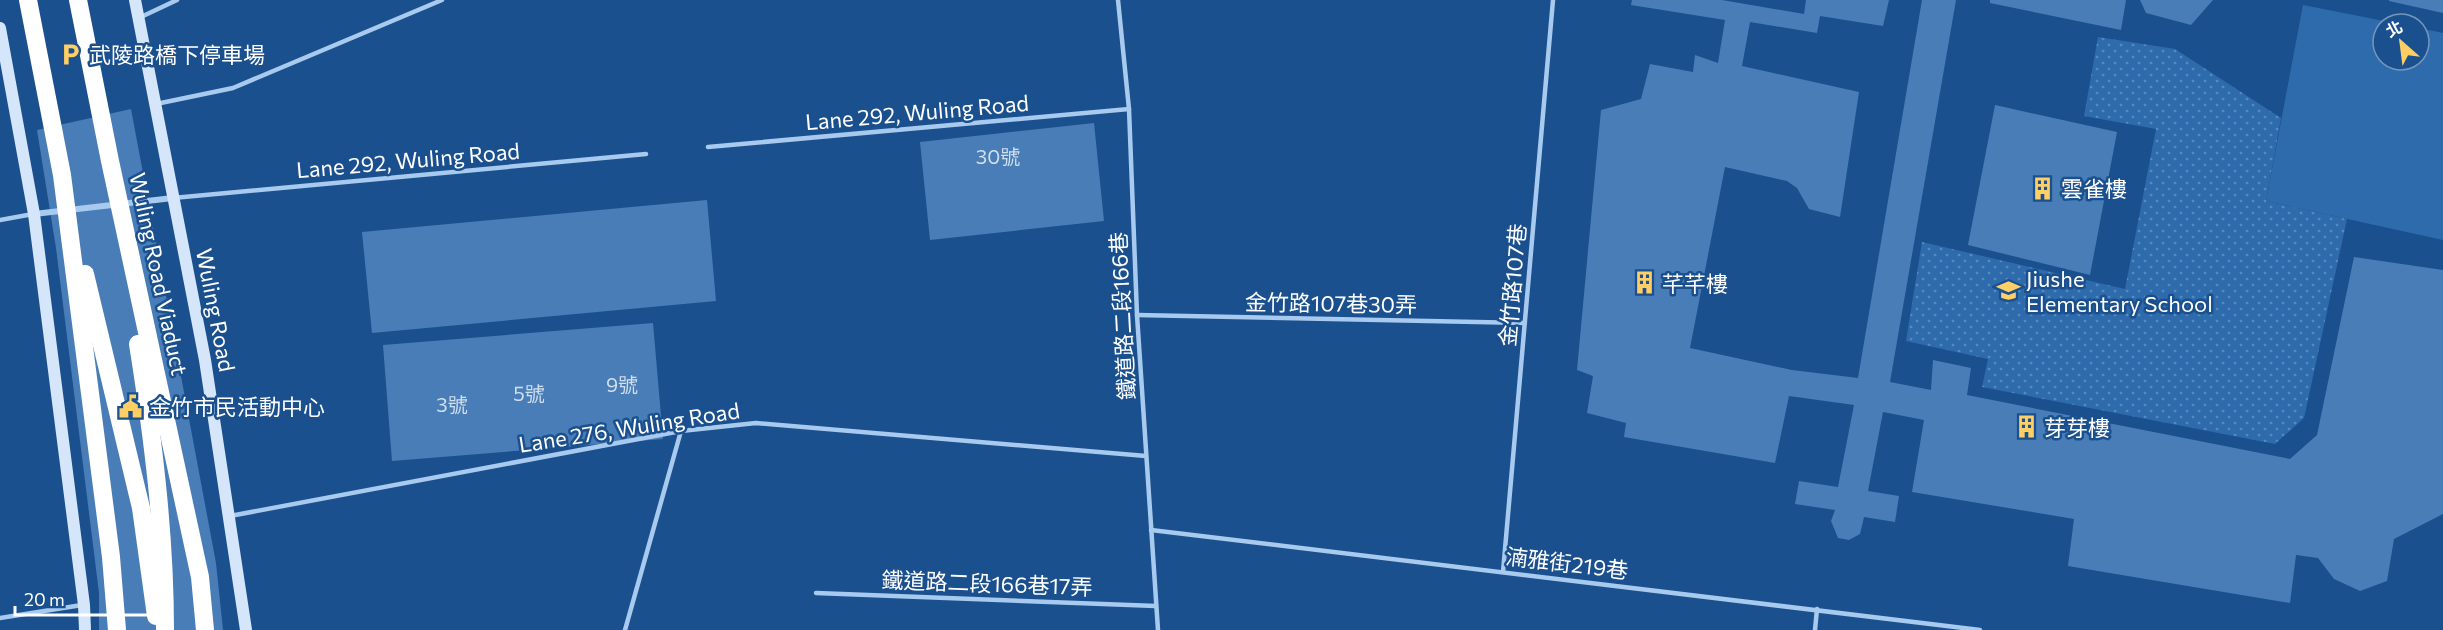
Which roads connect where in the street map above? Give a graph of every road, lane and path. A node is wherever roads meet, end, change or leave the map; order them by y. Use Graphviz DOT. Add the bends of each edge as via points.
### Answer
graph roads {
  1 [pos="28,0"];
  2 [pos="78,0"];
  3 [pos="135,0"];
  4 [pos="177,0"];
  5 [pos="442,0"];
  6 [pos="1118,0"];
  7 [pos="1553,0"];
  8 [pos="138,18"];
  9 [pos="0,28"];
  10 [pos="156,104"];
  11 [pos="1129,109"];
  12 [pos="708,147"];
  13 [pos="646,154"];
  14 [pos="110,161"];
  15 [pos="62,175"];
  16 [pos="172,198"];
  17 [pos="33,214"];
  18 [pos="0,220"];
  19 [pos="1137,315"];
  20 [pos="1525,323"];
  21 [pos="681,431"];
  22 [pos="1146,456"];
  23 [pos="230,516"];
  24 [pos="1151,530"];
  25 [pos="1503,572"];
  26 [pos="816,593"];
  27 [pos="84,604"];
  28 [pos="1156,606"];
  29 [pos="1817,609"];
  30 [pos="0,618"];
  31 [pos="86,630"];
  32 [pos="117,630"];
  33 [pos="158,630"];
  34 [pos="165,630"];
  35 [pos="205,630"];
  36 [pos="246,630"];
  37 [pos="625,630"];
  38 [pos="1158,630"];
  39 [pos="1815,630"];
  40 [pos="1980,630"];
  1 -- 15 [label="highway"];
  2 -- 14 [label="highway, Wuling Road Viaduct"];
  3 -- 8 [label="street, Wuling Road"];
  4 -- 8 [label="lane"];
  5 -- 10 [label="lane" via="233,88"];
  6 -- 11 [label="lane, 鐵道路二段166巷"];
  7 -- 20 [label="lane, 金竹路107巷"];
  8 -- 10 [label="street, Wuling Road"];
  9 -- 17 [label="street"];
  10 -- 16 [label="street, Wuling Road"];
  11 -- 12 [label="lane, Lane 292, Wuling Road"];
  11 -- 19 [label="lane, 鐵道路二段166巷"];
  13 -- 16 [label="lane, Lane 292, Wuling Road"];
  14 -- 34 [label="highway" via="147,400 165,573"];
  14 -- 35 [label="highway, Wuling Road Viaduct" via="200,577"];
  15 -- 32 [label="highway"];
  15 -- 33 [label="highway" via="141,508"];
  16 -- 17 [label="street"];
  16 -- 23 [label="street, Wuling Road" via="205,360"];
  17 -- 18 [label="lane"];
  17 -- 27 [label="street"];
  19 -- 20 [label="lane, 金竹路107巷30弄"];
  19 -- 22 [label="lane, 鐵道路二段166巷"];
  20 -- 25 [label="lane, 金竹路107巷"];
  21 -- 22 [label="lane, Lane 276, Wuling Road" via="756,423"];
  21 -- 23 [label="lane, Lane 276, Wuling Road"];
  21 -- 37 [label="lane"];
  22 -- 24 [label="lane, 鐵道路二段166巷"];
  23 -- 36 [label="street, Wuling Road"];
  24 -- 25 [label="lane, 湳雅街219巷"];
  24 -- 28 [label="lane, 鐵道路二段166巷"];
  25 -- 29 [label="lane, 湳雅街219巷"];
  26 -- 28 [label="lane, 鐵道路二段166巷17弄"];
  27 -- 30 [label="lane"];
  27 -- 31 [label="street"];
  28 -- 38 [label="lane, 鐵道路二段166巷"];
  29 -- 39 [label="lane"];
  29 -- 40 [label="lane, 湳雅街219巷"];
}
